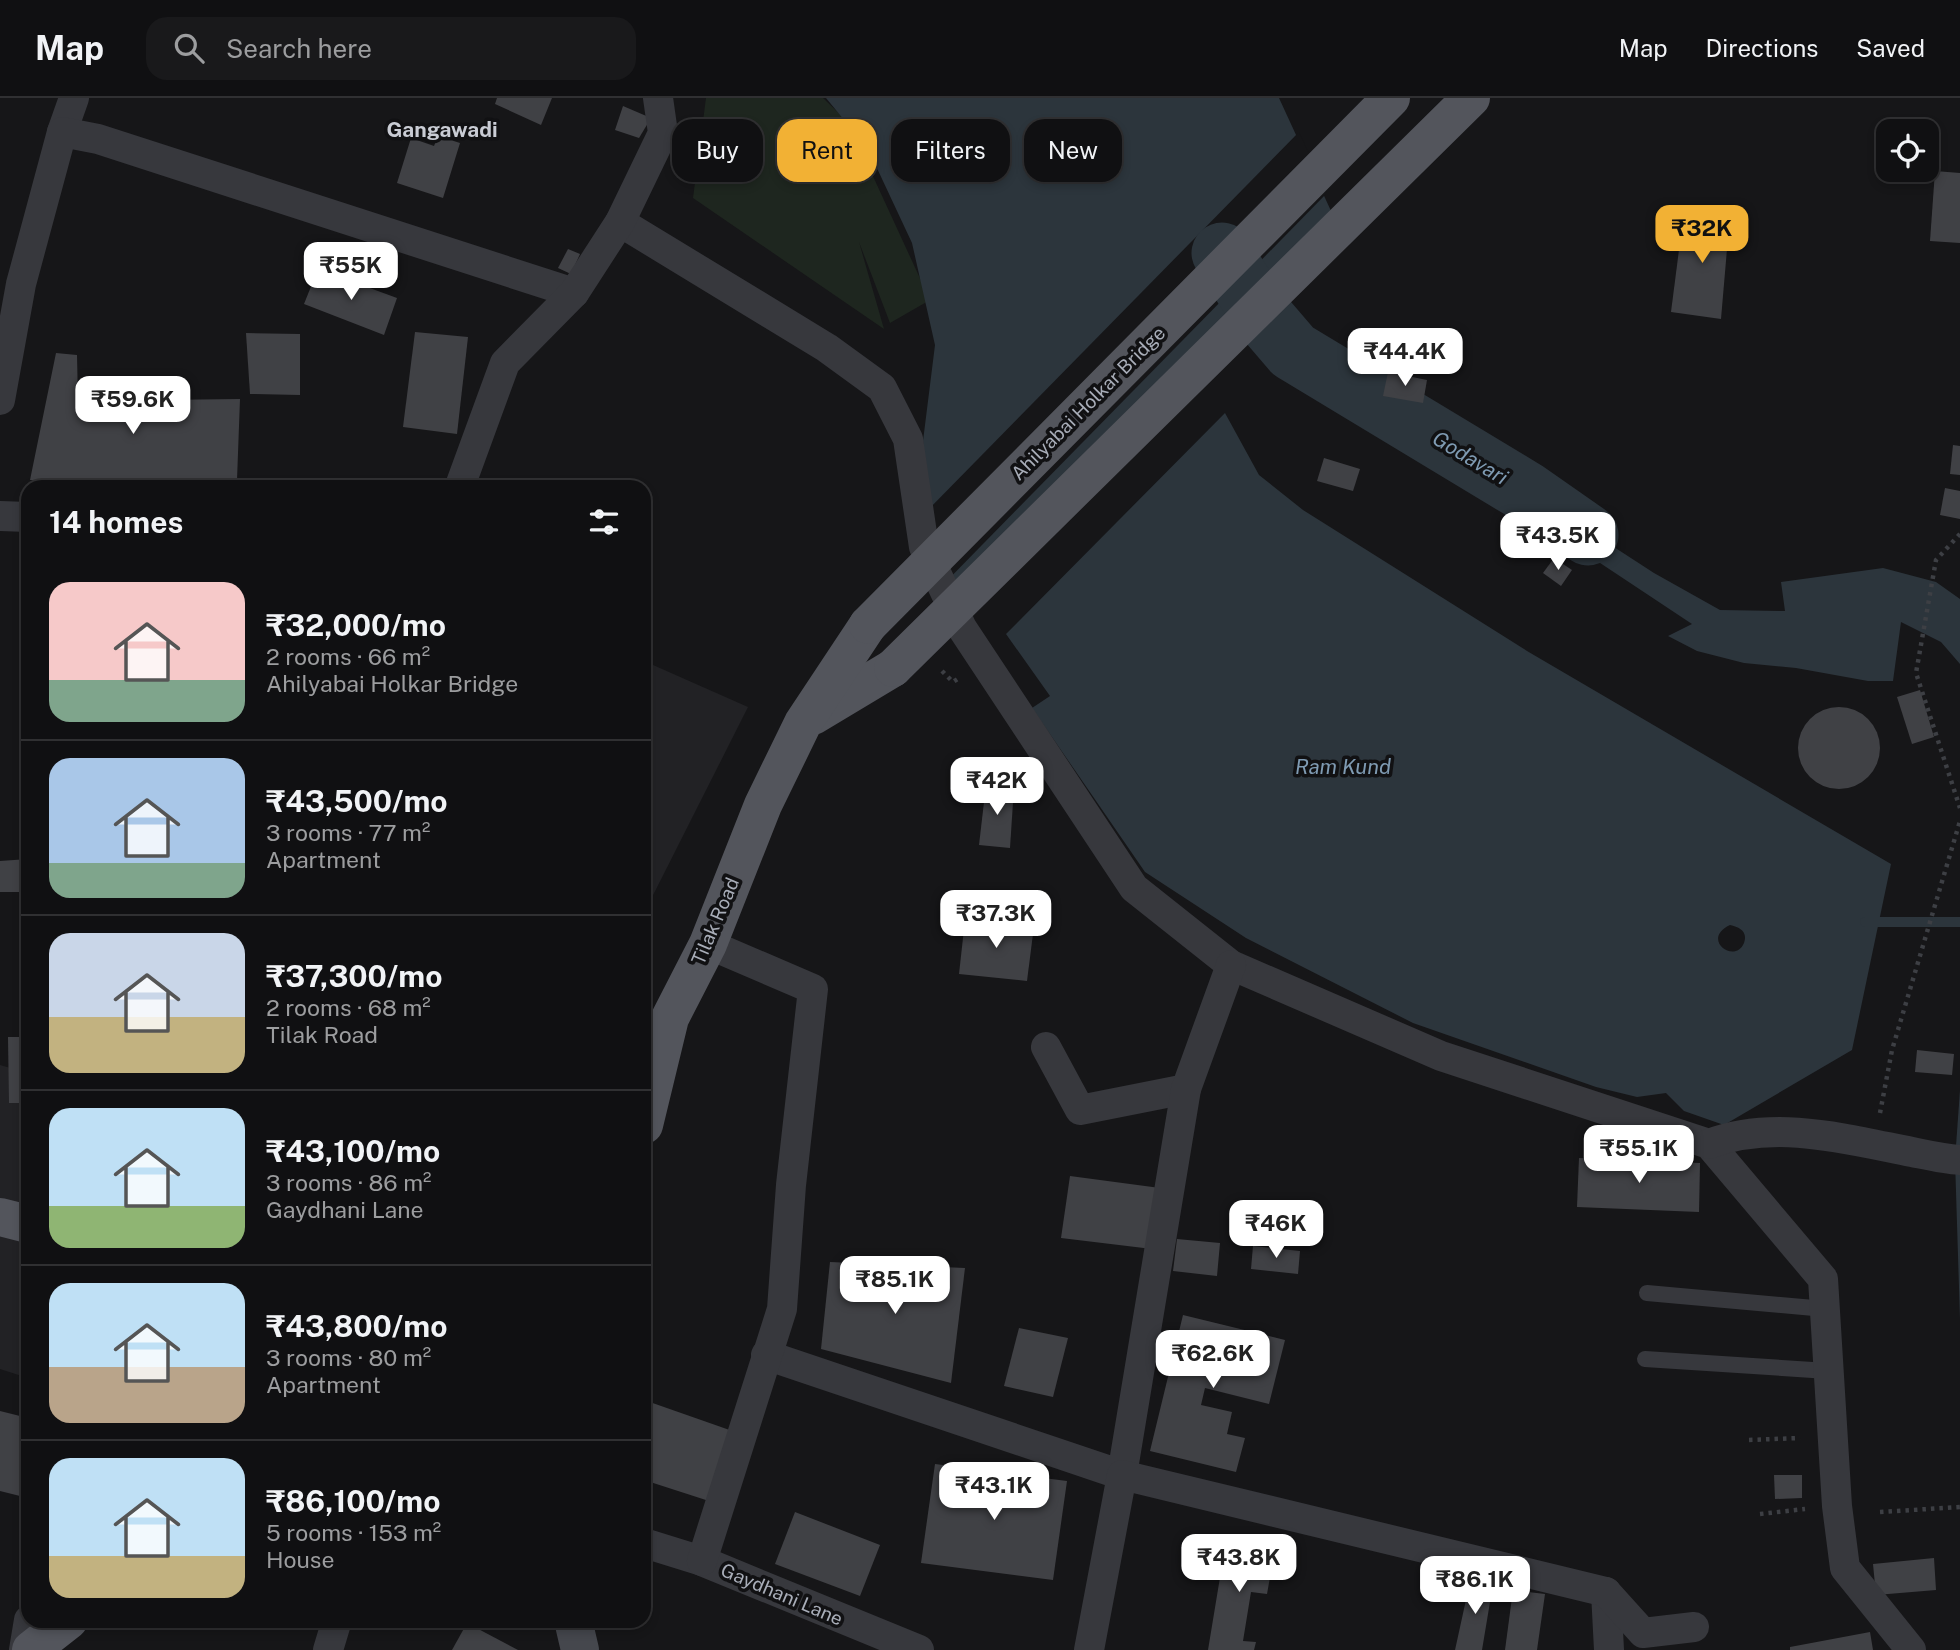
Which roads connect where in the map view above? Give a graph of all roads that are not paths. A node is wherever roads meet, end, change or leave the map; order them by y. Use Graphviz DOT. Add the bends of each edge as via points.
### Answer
graph roads {
  1 [pos="74,98"];
  2 [pos="658,98"];
  3 [pos="1391,98"];
  4 [pos="1471,98"];
  5 [pos="62,132"];
  6 [pos="620,222"];
  7 [pos="574,293"];
  8 [pos="0,400"];
  9 [pos="462,480"];
  10 [pos="0,516"];
  11 [pos="21,517"];
  12 [pos="803,723"];
  13 [pos="708,944"];
  14 [pos="1231,965"];
  15 [pos="657,1019"];
  16 [pos="1046,1047"];
  17 [pos="651,1068"];
  18 [pos="1186,1089"];
  19 [pos="1709,1144"];
  20 [pos="1957,1160"];
  21 [pos="0,1217"];
  22 [pos="21,1222"];
  23 [pos="1647,1293"];
  24 [pos="1825,1309"];
  25 [pos="766,1354"];
  26 [pos="1645,1359"];
  27 [pos="1828,1371"];
  28 [pos="1122,1475"];
  29 [pos="651,1545"];
  30 [pos="702,1561"];
  31 [pos="1606,1592"];
  32 [pos="28,1628"];
  33 [pos="59,1628"];
  34 [pos="335,1628"];
  35 [pos="575,1628"];
  36 [pos="1694,1628"];
  37 [pos="24,1650"];
  38 [pos="31,1650"];
  39 [pos="328,1650"];
  40 [pos="580,1650"];
  41 [pos="919,1650"];
  42 [pos="1089,1650"];
  43 [pos="1609,1650"];
  44 [pos="1911,1650"];
  1 -- 5 [label="street"];
  2 -- 6 [label="street" via="663,134"];
  3 -- 12 [label="main road, Ahilyabai Holkar Bridge, bridge" via="868,625"];
  4 -- 12 [label="main road, bridge" via="893,668"];
  5 -- 7 [label="street" via="98,139"];
  5 -- 8 [label="street" via="21,284"];
  6 -- 7 [label="street"];
  6 -- 14 [label="street" via="827,348 882,388 908,439 924,547 962,628 1133,888"];
  7 -- 9 [label="street" via="505,363"];
  10 -- 11 [label="street"];
  12 -- 13 [label="main road, Tilak Road" via="763,805"];
  13 -- 15 [label="main road, Tilak Road"];
  13 -- 25 [label="street" via="813,989 782,1310"];
  14 -- 18 [label="street"];
  14 -- 19 [label="street" via="1441,1056"];
  15 -- 17 [label="main road, Tilak Road"];
  16 -- 18 [label="street" via="1080,1110"];
  18 -- 28 [label="street"];
  19 -- 20 [label="street" via="1730,1135 1776,1132 1822,1135"];
  19 -- 24 [label="street" via="1823,1279"];
  21 -- 22 [label="main road"];
  23 -- 24 [label="lane"];
  24 -- 27 [label="street"];
  25 -- 28 [label="street"];
  25 -- 30 [label="street"];
  26 -- 27 [label="lane"];
  27 -- 44 [label="street" via="1845,1568"];
  28 -- 31 [label="street"];
  28 -- 42 [label="street"];
  29 -- 30 [label="street, Gaydhani Lane"];
  30 -- 41 [label="street, Gaydhani Lane"];
  31 -- 36 [label="street" via="1643,1633"];
  31 -- 43 [label="street"];
  32 -- 37 [label="street"];
  33 -- 38 [label="main road"];
  34 -- 39 [label="street"];
  35 -- 40 [label="street"];
}
